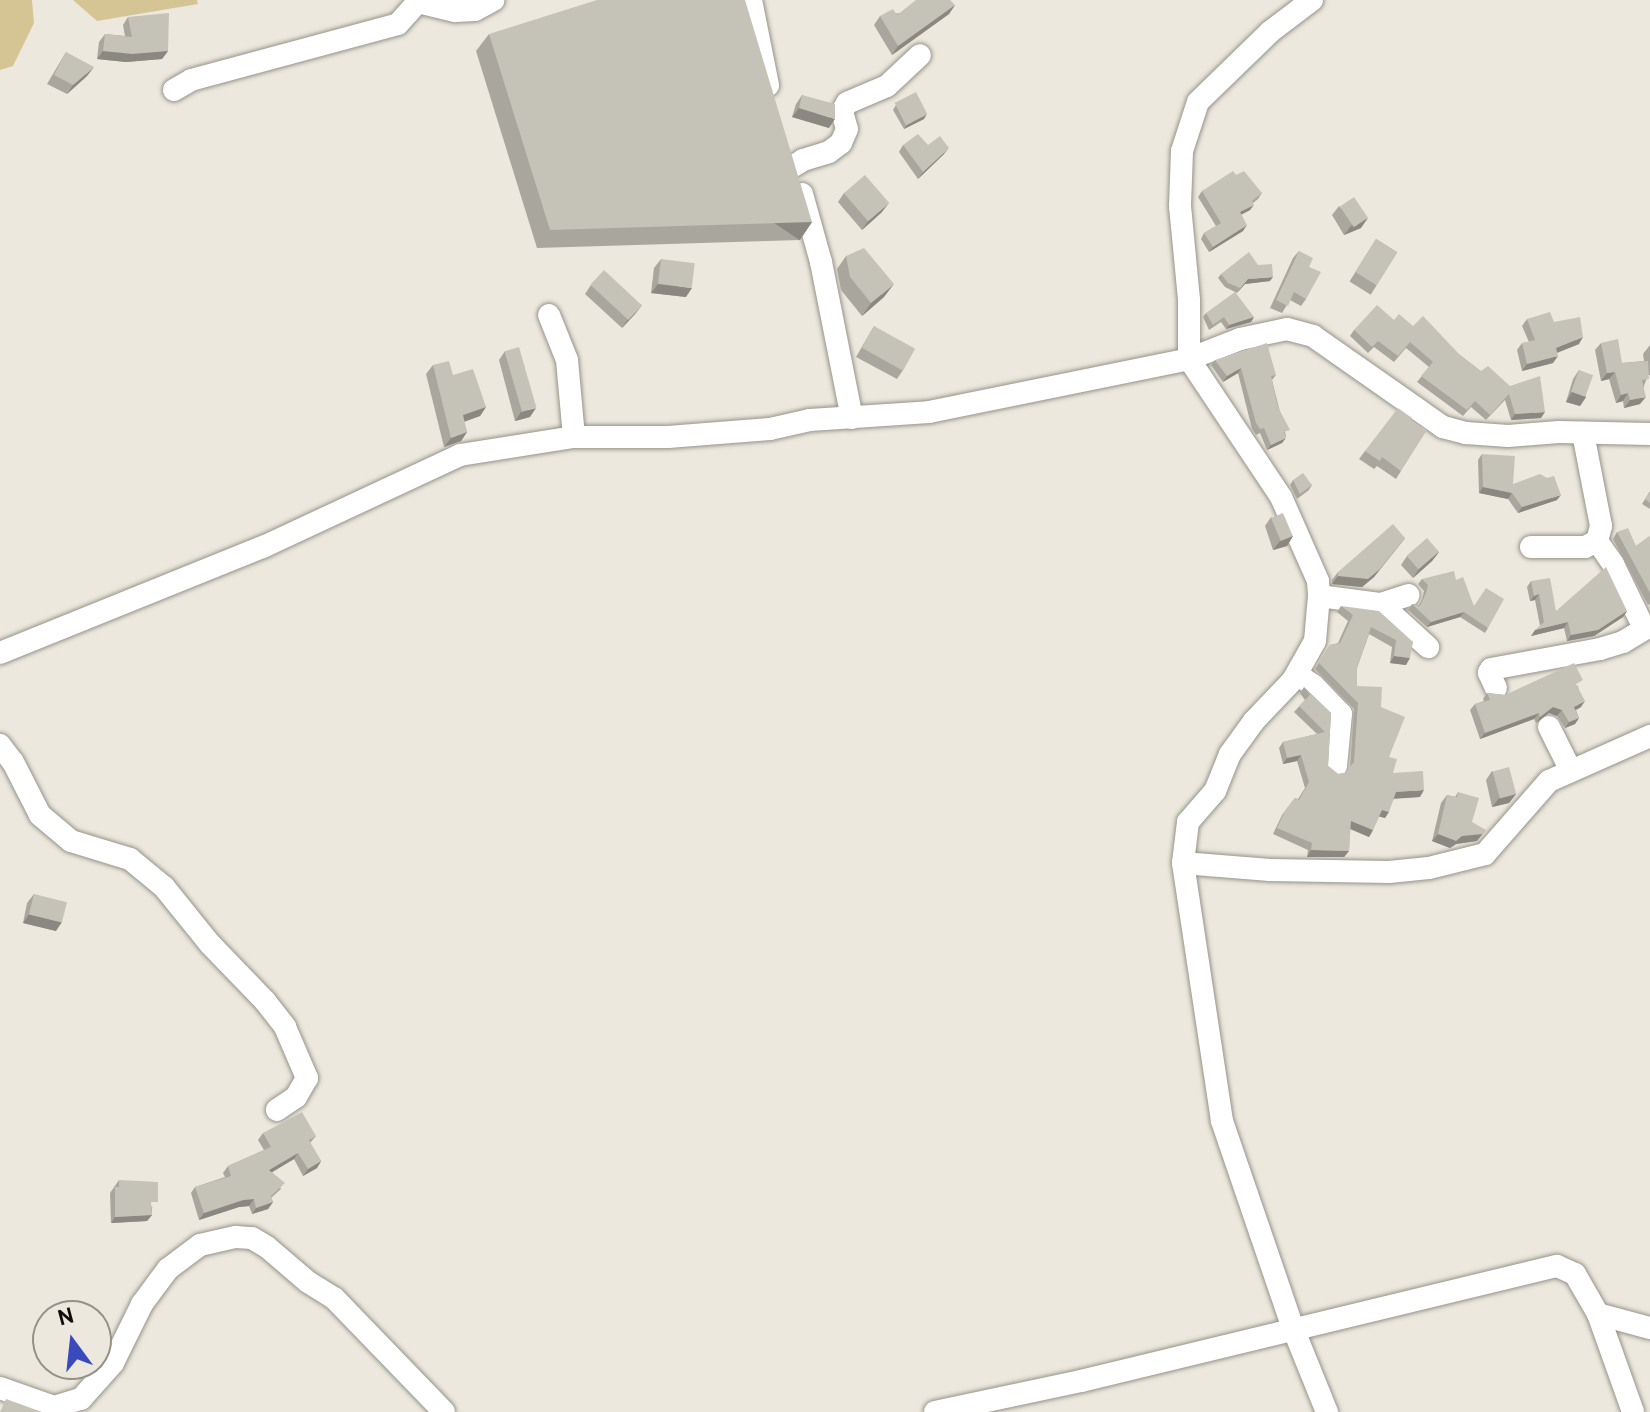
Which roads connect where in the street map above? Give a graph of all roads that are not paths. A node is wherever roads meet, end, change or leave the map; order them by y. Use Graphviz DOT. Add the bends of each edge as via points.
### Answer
graph roads {
  1 [pos="494,0"];
  2 [pos="751,0"];
  3 [pos="1312,0"];
  4 [pos="416,1"];
  5 [pos="920,55"];
  6 [pos="174,90"];
  7 [pos="774,110"];
  8 [pos="782,138"];
  9 [pos="792,167"];
  10 [pos="549,315"];
  11 [pos="1189,359"];
  12 [pos="852,418"];
  13 [pos="1583,433"];
  14 [pos="1650,434"];
  15 [pos="574,437"];
  16 [pos="1597,541"];
  17 [pos="1531,547"];
  18 [pos="1409,595"];
  19 [pos="1319,596"];
  20 [pos="1381,604"];
  21 [pos="1647,627"];
  22 [pos="1428,647"];
  23 [pos="0,653"];
  24 [pos="1297,674"];
  25 [pos="1496,688"];
  26 [pos="1549,727"];
  27 [pos="1650,736"];
  28 [pos="0,745"];
  29 [pos="1336,766"];
  30 [pos="1571,771"];
  31 [pos="1183,863"];
  32 [pos="277,1110"];
  33 [pos="1598,1314"];
  34 [pos="1293,1328"];
  35 [pos="1650,1328"];
  36 [pos="0,1388"];
  37 [pos="444,1412"];
  38 [pos="935,1412"];
  39 [pos="1327,1412"];
  40 [pos="1633,1412"];
  1 -- 4 [label="street" via="475,10 455,11"];
  2 -- 7 [label="street"];
  3 -- 11 [label="street" via="1270,32 1198,102 1182,151 1180,206"];
  4 -- 6 [label="street" via="398,24 191,80"];
  5 -- 9 [label="street" via="887,86 847,103 841,143"];
  8 -- 9 [label="street"];
  9 -- 12 [label="street" via="818,250"];
  10 -- 15 [label="street" via="567,360"];
  11 -- 12 [label="street" via="929,412"];
  11 -- 13 [label="street" via="1240,339 1287,329 1313,336 1443,427 1508,436"];
  11 -- 19 [label="street" via="1281,497 1318,581"];
  12 -- 15 [label="street" via="668,437"];
  13 -- 14 [label="street"];
  13 -- 16 [label="street" via="1601,526"];
  15 -- 23 [label="street" via="460,455 263,547"];
  16 -- 17 [label="street" via="1585,547"];
  16 -- 21 [label="street"];
  18 -- 20 [label="street"];
  19 -- 20 [label="street"];
  19 -- 24 [label="street" via="1315,641"];
  20 -- 22 [label="street"];
  21 -- 25 [label="street" via="1600,649 1491,669"];
  24 -- 29 [label="street" via="1341,714"];
  24 -- 31 [label="street" via="1254,721 1230,754 1215,791 1188,822"];
  26 -- 30 [label="street"];
  27 -- 30 [label="street"];
  28 -- 32 [label="street" via="40,815 71,841 130,859 164,887 272,1010 301,1057 307,1078 296,1097"];
  30 -- 31 [label="street" via="1549,781 1485,854 1429,868 1270,870"];
  31 -- 34 [label="street" via="1222,1121"];
  33 -- 34 [label="street" via="1575,1274 1557,1266"];
  33 -- 35 [label="street"];
  33 -- 40 [label="street"];
  34 -- 38 [label="street"];
  34 -- 39 [label="street"];
  36 -- 37 [label="street" via="54,1407 81,1399 113,1363 142,1304 168,1269 200,1245 244,1237 267,1247 334,1298"];
}
